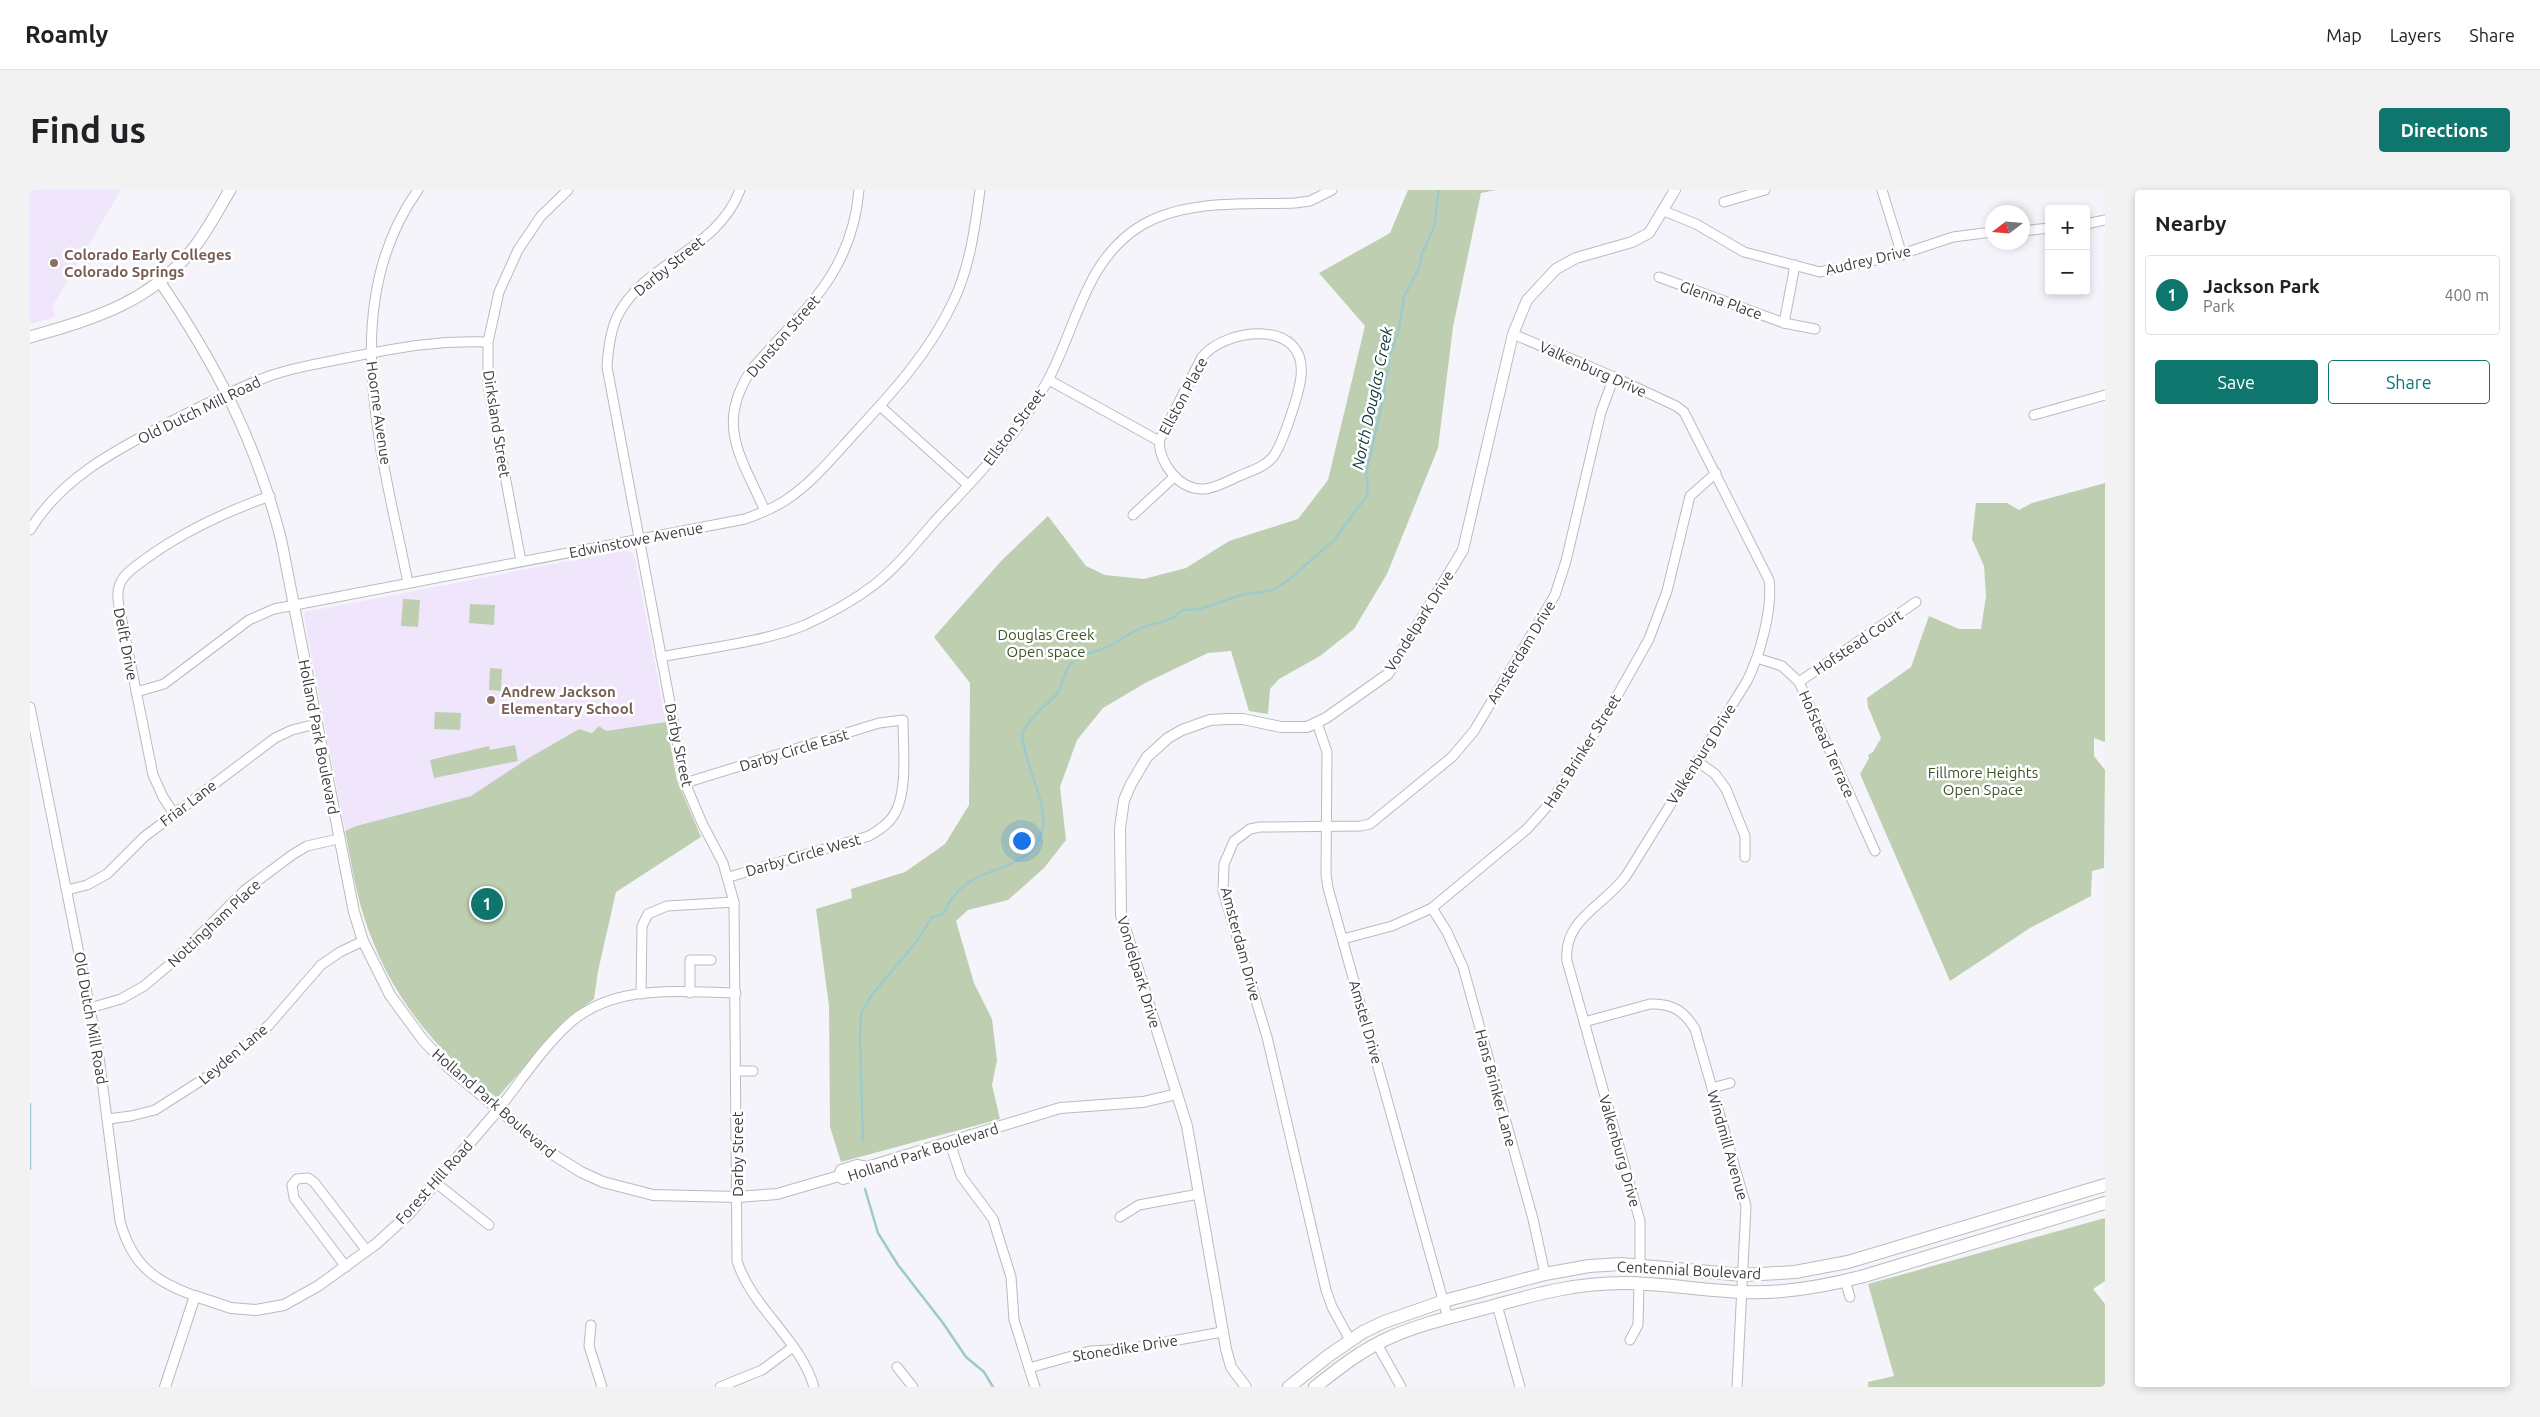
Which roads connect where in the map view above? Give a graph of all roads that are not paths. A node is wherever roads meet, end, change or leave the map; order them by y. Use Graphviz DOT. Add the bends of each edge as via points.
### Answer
graph roads {
  1 [pos="230,190"];
  2 [pos="418,190"];
  3 [pos="568,190"];
  4 [pos="740,190"];
  5 [pos="859,190"];
  6 [pos="980,190"];
  7 [pos="1332,190"];
  8 [pos="1675,190"];
  9 [pos="1765,190"];
  10 [pos="1882,190"];
  11 [pos="1724,202"];
  12 [pos="1664,211"];
  13 [pos="2105,220"];
  14 [pos="2090,223"];
  15 [pos="2045,228"];
  16 [pos="2030,230"];
  17 [pos="1985,233"];
  18 [pos="1902,254"];
  19 [pos="1795,265"];
  20 [pos="1659,277"];
  21 [pos="160,282"];
  22 [pos="1784,323"];
  23 [pos="1815,329"];
  24 [pos="1513,334"];
  25 [pos="30,337"];
  26 [pos="488,342"];
  27 [pos="371,353"];
  28 [pos="1614,377"];
  29 [pos="1049,380"];
  30 [pos="228,393"];
  31 [pos="2105,395"];
  32 [pos="880,406"];
  33 [pos="2034,414"];
  34 [pos="1159,441"];
  35 [pos="1716,473"];
  36 [pos="1175,476"];
  37 [pos="968,485"];
  38 [pos="270,496"];
  39 [pos="765,511"];
  40 [pos="1133,515"];
  41 [pos="30,530"];
  42 [pos="639,539"];
  43 [pos="521,561"];
  44 [pos="408,583"];
  45 [pos="1916,602"];
  46 [pos="294,605"];
  47 [pos="661,657"];
  48 [pos="1757,658"];
  49 [pos="1799,682"];
  50 [pos="136,692"];
  51 [pos="30,707"];
  52 [pos="903,720"];
  53 [pos="1316,723"];
  54 [pos="316,724"];
  55 [pos="1697,762"];
  56 [pos="685,783"];
  57 [pos="174,814"];
  58 [pos="1325,827"];
  59 [pos="338,838"];
  60 [pos="1875,851"];
  61 [pos="1745,857"];
  62 [pos="729,877"];
  63 [pos="67,890"];
  64 [pos="734,902"];
  65 [pos="1432,908"];
  66 [pos="1343,939"];
  67 [pos="363,941"];
  68 [pos="711,960"];
  69 [pos="690,993"];
  70 [pos="736,993"];
  71 [pos="641,994"];
  72 [pos="90,1008"];
  73 [pos="1584,1022"];
  74 [pos="737,1071"];
  75 [pos="753,1071"];
  76 [pos="1730,1083"];
  77 [pos="1712,1088"];
  78 [pos="1177,1094"];
  79 [pos="498,1110"];
  80 [pos="108,1119"];
  81 [pos="950,1143"];
  82 [pos="436,1183"];
  83 [pos="2105,1185"];
  84 [pos="1199,1194"];
  85 [pos="737,1197"];
  86 [pos="2105,1203"];
  87 [pos="1120,1217"];
  88 [pos="489,1224"];
  89 [pos="367,1251"];
  90 [pos="1640,1266"];
  91 [pos="346,1267"];
  92 [pos="1545,1274"];
  93 [pos="1743,1275"];
  94 [pos="1846,1281"];
  95 [pos="1639,1283"];
  96 [pos="1743,1292"];
  97 [pos="195,1296"];
  98 [pos="1850,1297"];
  99 [pos="1444,1302"];
  100 [pos="1497,1305"];
  101 [pos="1448,1318"];
  102 [pos="591,1325"];
  103 [pos="1222,1332"];
  104 [pos="1350,1340"];
  105 [pos="1630,1340"];
  106 [pos="1377,1344"];
  107 [pos="792,1347"];
  108 [pos="897,1367"];
  109 [pos="1029,1368"];
  110 [pos="164,1387"];
  111 [pos="602,1387"];
  112 [pos="720,1387"];
  113 [pos="814,1387"];
  114 [pos="913,1387"];
  115 [pos="1035,1387"];
  116 [pos="1246,1387"];
  117 [pos="1289,1387"];
  118 [pos="1316,1387"];
  119 [pos="1401,1387"];
  120 [pos="1520,1387"];
  121 [pos="1737,1387"];
  1 -- 21 [label="main road" via="197,244"];
  2 -- 27 [label="street, Hoorne Avenue" via="399,220 380,272 374,298"];
  3 -- 26 [label="street, Dirksland Street" via="541,216 518,250 499,292"];
  4 -- 42 [label="street, Darby Street" via="731,211 718,227 641,286 618,314 612,330 608,347 609,384"];
  5 -- 39 [label="street, Dunston Street" via="849,240 830,281 752,369 736,400 733,432 737,448"];
  6 -- 32 [label="street, Edwinstowe Avenue" via="969,254 955,299 924,353"];
  7 -- 29 [label="street, Ellston Street" via="1310,201 1176,211 1143,225 1113,249 1091,280"];
  8 -- 12 [label="street, Vondelpark Drive"];
  9 -- 11 [label="street"];
  10 -- 18 [label="street"];
  12 -- 19 [label="street, Audrey Drive" via="1696,224 1744,252"];
  12 -- 24 [label="street, Vondelpark Drive" via="1642,238 1576,258 1556,269 1527,300"];
  13 -- 14 [label="street"];
  15 -- 16 [label="street"];
  17 -- 18 [label="street, Audrey Drive" via="1952,237"];
  18 -- 19 [label="street, Audrey Drive" via="1820,272"];
  19 -- 22 [label="street, Glenna Place"];
  20 -- 22 [label="street, Glenna Place"];
  21 -- 25 [label="main road" via="116,310"];
  21 -- 30 [label="street, Holland Park Boulevard"];
  22 -- 23 [label="street, Glenna Place"];
  24 -- 28 [label="street, Valkenburg Drive"];
  24 -- 53 [label="street, Vondelpark Drive" via="1463,550 1388,674"];
  26 -- 27 [label="street, Old Dutch Mill Road" via="432,342"];
  26 -- 43 [label="street, Dirksland Street" via="488,385"];
  27 -- 30 [label="street, Old Dutch Mill Road" via="297,368"];
  27 -- 44 [label="street, Hoorne Avenue" via="376,418"];
  28 -- 35 [label="street, Valkenburg Drive" via="1684,412"];
  28 -- 58 [label="street, Amsterdam Drive" via="1601,412 1555,595 1474,731 1452,757 1378,819 1361,826"];
  29 -- 34 [label="street, Ellston Place"];
  29 -- 37 [label="street, Ellston Street" via="998,453"];
  30 -- 38 [label="street, Holland Park Boulevard"];
  30 -- 41 [label="street, Old Dutch Mill Road" via="100,461 56,496"];
  31 -- 33 [label="street"];
  32 -- 37 [label="street"];
  32 -- 39 [label="street, Edwinstowe Avenue" via="818,474 785,501"];
  34 -- 36 [label="street, Ellston Place" via="1161,458"];
  34 -- 36 [label="street, Ellston Place" via="1202,357 1210,348 1232,337 1257,334 1270,334 1292,345 1298,354 1301,377 1280,447 1272,458 1262,466 1212,487 1194,488"];
  35 -- 48 [label="street, Valkenburg Drive" via="1769,580 1770,600"];
  35 -- 65 [label="street, Hans Brinker Street" via="1690,496 1667,591 1649,639 1559,791 1527,830"];
  36 -- 40 [label="street"];
  37 -- 47 [label="street, Ellston Street" via="890,572 832,612 780,633"];
  38 -- 46 [label="street, Holland Park Boulevard"];
  38 -- 50 [label="street, Delft Drive" via="218,516 176,538 123,578 118,596"];
  39 -- 42 [label="street, Edwinstowe Avenue" via="745,519"];
  42 -- 43 [label="street, Edwinstowe Avenue"];
  42 -- 47 [label="street, Darby Street"];
  43 -- 44 [label="street, Edwinstowe Avenue"];
  44 -- 46 [label="street, Edwinstowe Avenue"];
  45 -- 49 [label="street, Hofstead Court"];
  46 -- 50 [label="street, Edwinstowe Avenue" via="261,614 164,684"];
  46 -- 54 [label="street, Holland Park Boulevard"];
  47 -- 56 [label="street, Darby Street"];
  48 -- 49 [label="street, Hofstead Terrace" via="1782,666"];
  48 -- 55 [label="street, Valkenburg Drive" via="1747,681"];
  49 -- 60 [label="street, Hofstead Terrace"];
  50 -- 57 [label="street, Delft Drive" via="153,775"];
  51 -- 63 [label="street, Old Dutch Mill Road"];
  52 -- 56 [label="street, Darby Circle East" via="879,723"];
  52 -- 62 [label="street, Darby Circle West" via="900,801 886,824 869,836"];
  53 -- 58 [label="street, Amstel Drive" via="1327,752"];
  53 -- 78 [label="street, Vondelpark Drive" via="1296,728 1227,719 1210,720 1182,730 1147,757 1124,800 1120,828 1121,915"];
  54 -- 57 [label="street, Friar Lane" via="275,738"];
  54 -- 59 [label="street, Holland Park Boulevard"];
  55 -- 61 [label="street" via="1715,774 1726,789 1746,836"];
  55 -- 73 [label="street, Valkenburg Drive" via="1626,876 1571,930 1567,961"];
  56 -- 62 [label="street, Darby Street"];
  57 -- 63 [label="street, Friar Lane" via="134,846 107,874 87,886"];
  58 -- 66 [label="street, Amstel Drive" via="1326,874"];
  58 -- 104 [label="street, Amsterdam Drive" via="1260,827 1241,834 1234,841 1224,864 1224,892 1269,1046 1326,1290"];
  59 -- 67 [label="street, Holland Park Boulevard"];
  59 -- 72 [label="street, Nottingham Place" via="298,850 245,890 175,960 144,986 121,999"];
  62 -- 64 [label="street, Darby Street"];
  63 -- 72 [label="street, Old Dutch Mill Road"];
  64 -- 70 [label="street, Darby Street"];
  64 -- 71 [label="street" via="667,906 648,914 642,926"];
  65 -- 66 [label="street, Hans Brinker Street" via="1392,926"];
  65 -- 92 [label="street, Hans Brinker Lane" via="1463,967 1533,1219"];
  66 -- 99 [label="street, Amstel Drive"];
  67 -- 79 [label="street, Holland Park Boulevard" via="390,995 423,1040 449,1068"];
  67 -- 80 [label="street, Leyden Lane" via="321,965 269,1025 213,1073 154,1110"];
  68 -- 69 [label="street" via="690,960"];
  69 -- 70 [label="street, Forest Hill Road"];
  69 -- 71 [label="street, Forest Hill Road"];
  70 -- 74 [label="street, Darby Street"];
  71 -- 79 [label="street, Forest Hill Road" via="608,1000 572,1022"];
  72 -- 80 [label="street, Old Dutch Mill Road"];
  73 -- 77 [label="street, Windmill Avenue" via="1650,1004 1672,1005 1682,1011 1695,1029"];
  73 -- 90 [label="street, Valkenburg Drive" via="1640,1221"];
  74 -- 75 [label="street"];
  74 -- 85 [label="street, Darby Street"];
  76 -- 77 [label="street"];
  77 -- 93 [label="street, Windmill Avenue" via="1746,1206"];
  78 -- 81 [label="street, Holland Park Boulevard" via="1143,1102 1060,1108"];
  78 -- 84 [label="street, Vondelpark Drive" via="1187,1126"];
  79 -- 82 [label="street, Forest Hill Road"];
  79 -- 85 [label="street, Holland Park Boulevard" via="549,1152 603,1182 653,1195"];
  80 -- 97 [label="street, Old Dutch Mill Road" via="120,1221 131,1251 161,1282"];
  81 -- 85 [label="street, Holland Park Boulevard" via="867,1167 860,1174 843,1179 839,1176 777,1194"];
  81 -- 109 [label="street" via="961,1176 993,1219 1011,1277 1014,1320"];
  82 -- 88 [label="street"];
  82 -- 89 [label="street, Forest Hill Road" via="409,1214"];
  83 -- 93 [label="main road, Centennial Boulevard" via="1848,1262 1795,1272"];
  84 -- 87 [label="street" via="1139,1205"];
  84 -- 103 [label="street, Vondelpark Drive"];
  85 -- 107 [label="street, Darby Street" via="736,1254 740,1270"];
  86 -- 94 [label="main road, Centennial Boulevard"];
  89 -- 91 [label="street, Forest Hill Road"];
  89 -- 91 [label="street" via="314,1182 308,1178 297,1179 292,1185 294,1198"];
  90 -- 92 [label="main road, Centennial Boulevard" via="1589,1266"];
  90 -- 93 [label="main road, Centennial Boulevard"];
  91 -- 97 [label="street, Forest Hill Road" via="297,1299 272,1308 243,1310"];
  92 -- 99 [label="main road, Centennial Boulevard"];
  93 -- 96 [label="street, Windmill Avenue"];
  94 -- 96 [label="main road, Centennial Boulevard" via="1767,1292"];
  94 -- 98 [label="street"];
  95 -- 96 [label="main road, Centennial Boulevard"];
  95 -- 100 [label="main road, Centennial Boulevard" via="1562,1287"];
  95 -- 105 [label="street" via="1638,1325"];
  96 -- 121 [label="street, Windmill Avenue"];
  97 -- 110 [label="street"];
  99 -- 101 [label="street, Amstel Drive"];
  99 -- 104 [label="main road, Centennial Boulevard" via="1384,1322"];
  100 -- 101 [label="main road, Centennial Boulevard"];
  100 -- 120 [label="street"];
  101 -- 106 [label="main road, Centennial Boulevard"];
  102 -- 111 [label="street" via="589,1346"];
  103 -- 109 [label="street, Stonedike Drive" via="1128,1349 1090,1350"];
  103 -- 116 [label="street, Vondelpark Drive" via="1231,1367"];
  104 -- 117 [label="main road, Centennial Boulevard"];
  106 -- 118 [label="main road, Centennial Boulevard" via="1348,1361"];
  106 -- 119 [label="street"];
  107 -- 112 [label="street" via="762,1370"];
  107 -- 113 [label="street, Darby Street"];
  108 -- 114 [label="street"];
  109 -- 115 [label="street"];
}
